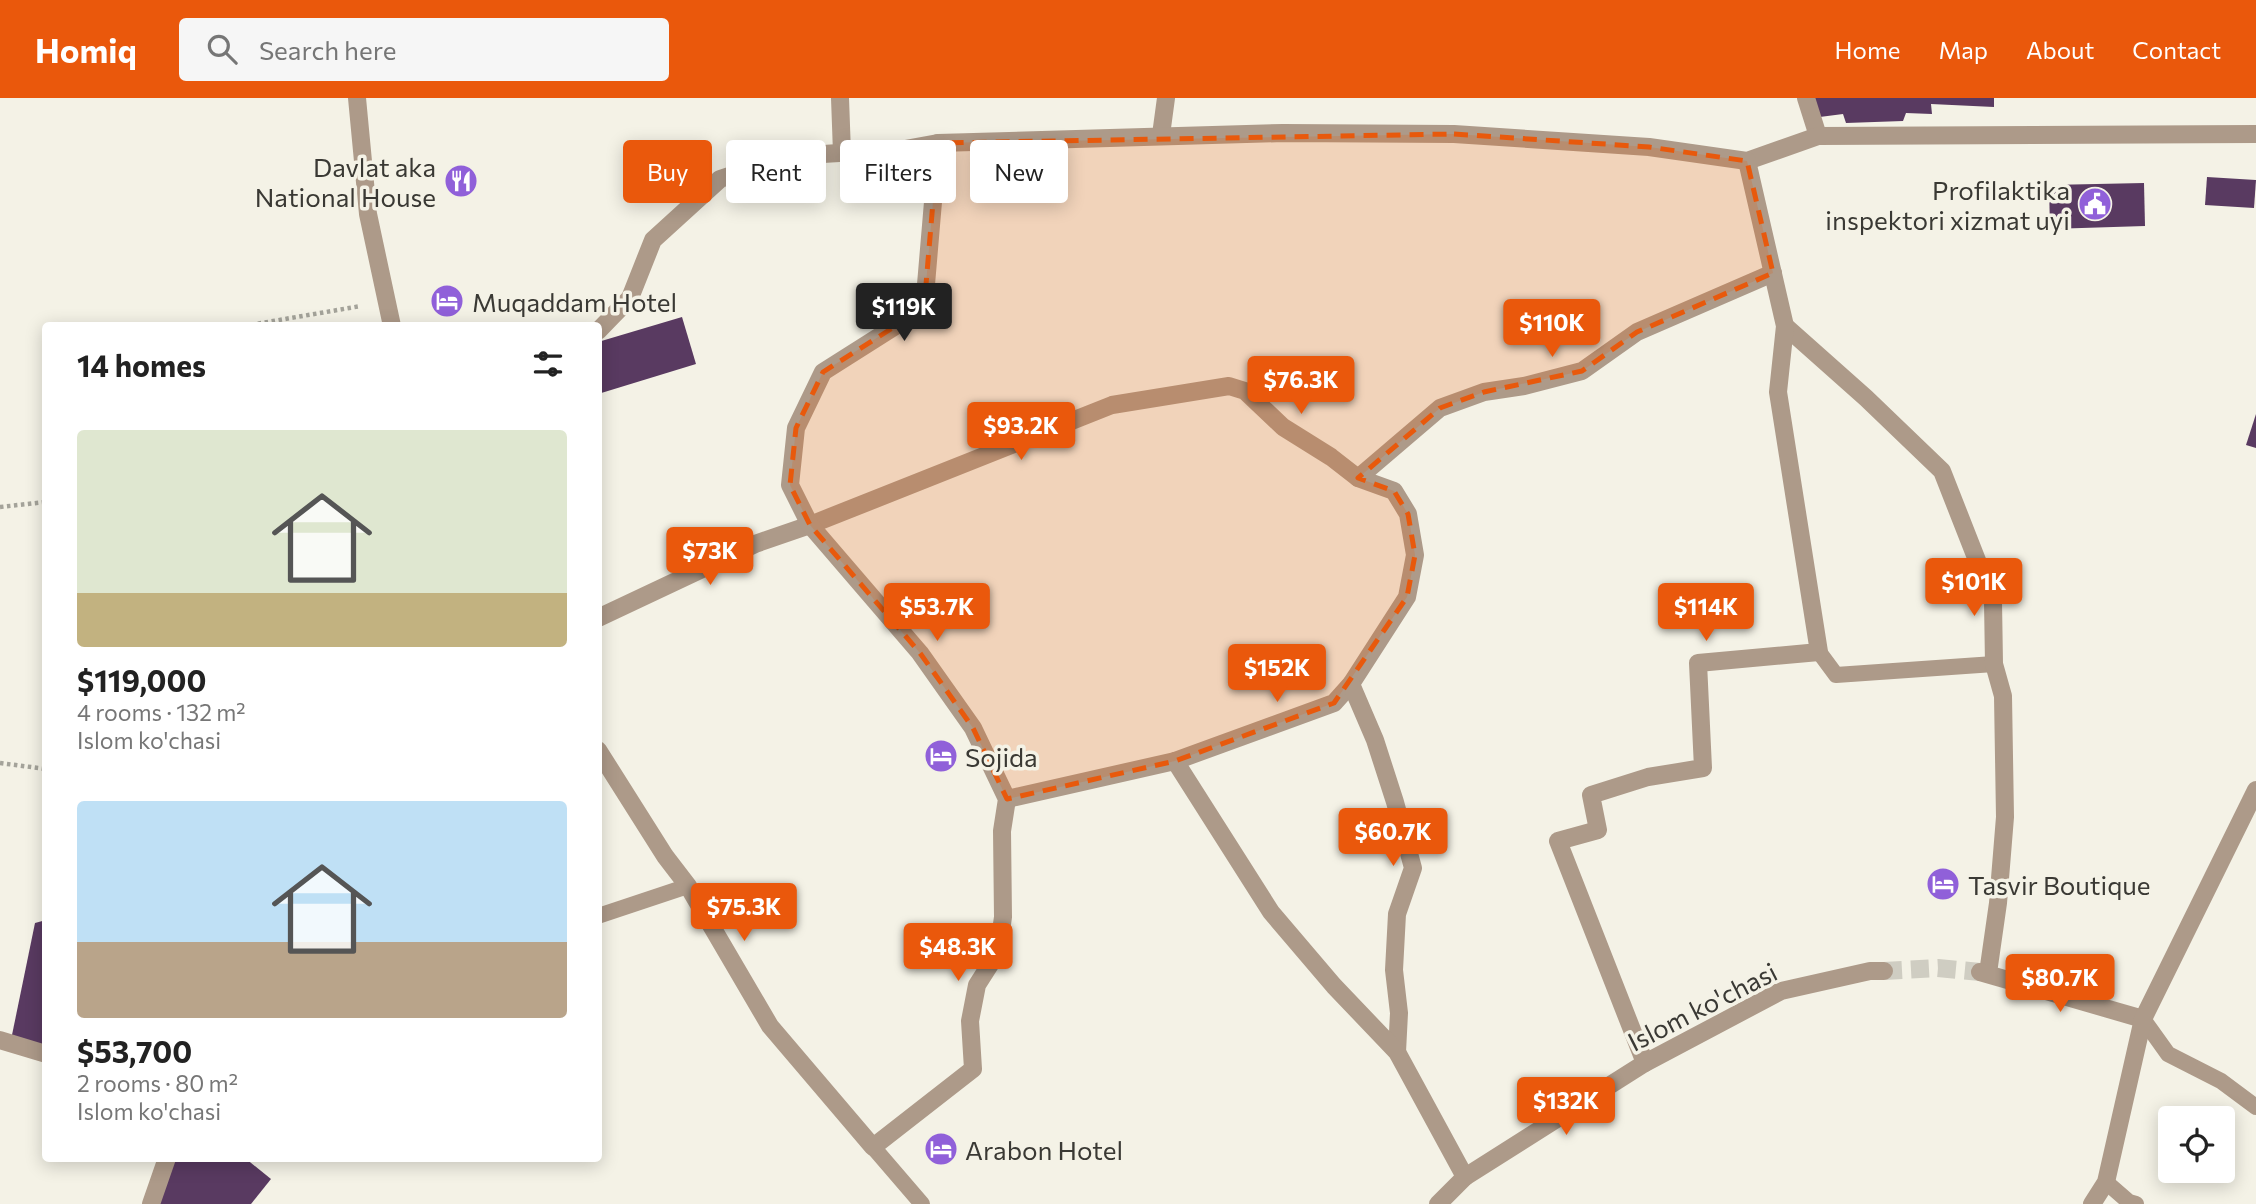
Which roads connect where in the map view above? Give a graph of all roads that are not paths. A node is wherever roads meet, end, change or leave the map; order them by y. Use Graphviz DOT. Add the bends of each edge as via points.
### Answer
graph roads {
  1 [pos="357,98"];
  2 [pos="840,98"];
  3 [pos="1166,98"];
  4 [pos="1806,98"];
  5 [pos="2256,134"];
  6 [pos="1161,135"];
  7 [pos="1818,136"];
  8 [pos="842,140"];
  9 [pos="956,142"];
  10 [pos="840,153"];
  11 [pos="1747,161"];
  12 [pos="933,203"];
  13 [pos="1773,273"];
  14 [pos="391,322"];
  15 [pos="1784,326"];
  16 [pos="602,327"];
  17 [pos="1358,478"];
  18 [pos="810,525"];
  19 [pos="602,616"];
  20 [pos="1819,652"];
  21 [pos="1994,664"];
  22 [pos="1351,684"];
  23 [pos="602,756"];
  24 [pos="1175,761"];
  25 [pos="2256,790"];
  26 [pos="1007,799"];
  27 [pos="688,886"];
  28 [pos="602,915"];
  29 [pos="1884,971"];
  30 [pos="2143,1019"];
  31 [pos="0,1040"];
  32 [pos="1397,1052"];
  33 [pos="42,1053"];
  34 [pos="1645,1063"];
  35 [pos="2256,1107"];
  36 [pos="873,1147"];
  37 [pos="165,1162"];
  38 [pos="1465,1177"];
  39 [pos="2106,1182"];
  40 [pos="151,1204"];
  41 [pos="922,1204"];
  42 [pos="1438,1204"];
  43 [pos="2092,1204"];
  44 [pos="2136,1204"];
  1 -- 14 [label="street" via="368,214"];
  2 -- 8 [label="street"];
  3 -- 6 [label="street"];
  4 -- 7 [label="street"];
  5 -- 7 [label="street"];
  6 -- 9 [label="street"];
  6 -- 11 [label="street" via="1454,134 1650,147"];
  7 -- 11 [label="street"];
  10 -- 16 [label="street" via="790,156 720,179 653,240 630,298"];
  11 -- 13 [label="street"];
  12 -- 18 [label="street" via="924,308 823,372 796,428 790,485"];
  13 -- 15 [label="street"];
  13 -- 17 [label="street" via="1637,332 1582,371 1484,392 1440,408"];
  15 -- 20 [label="street" via="1777,392"];
  15 -- 21 [label="street" via="1942,471 1993,601"];
  17 -- 18 [label="street" via="1283,427 1245,391 1229,386 1112,405"];
  17 -- 22 [label="street" via="1394,492 1408,514 1415,555 1407,597"];
  18 -- 19 [label="street" via="755,544"];
  18 -- 26 [label="street" via="920,653 973,728"];
  20 -- 21 [label="lane" via="1836,675"];
  20 -- 34 [label="street" via="1698,663 1703,768 1591,795 1598,830 1558,841"];
  21 -- 30 [label="street" via="2003,696 2005,817 1998,903 1984,973"];
  22 -- 24 [label="street" via="1334,703"];
  22 -- 32 [label="street" via="1375,740 1413,868 1397,914"];
  23 -- 27 [label="street"];
  24 -- 26 [label="street"];
  24 -- 32 [label="street" via="1271,912"];
  25 -- 30 [label="street"];
  26 -- 36 [label="street" via="1002,831 1003,917 998,951 977,985 970,1021 974,1069"];
  27 -- 28 [label="lane"];
  27 -- 36 [label="street" via="770,1026"];
  29 -- 34 [label="street, Islom ko'chasi" via="1781,990"];
  30 -- 35 [label="lane" via="2168,1054 2221,1081"];
  30 -- 39 [label="street"];
  31 -- 33 [label="street"];
  32 -- 38 [label="street"];
  34 -- 38 [label="street, Islom ko'chasi"];
  36 -- 41 [label="lane"];
  37 -- 40 [label="street"];
  38 -- 42 [label="street, Islom ko'chasi"];
  39 -- 43 [label="street"];
  39 -- 44 [label="lane"];
}
